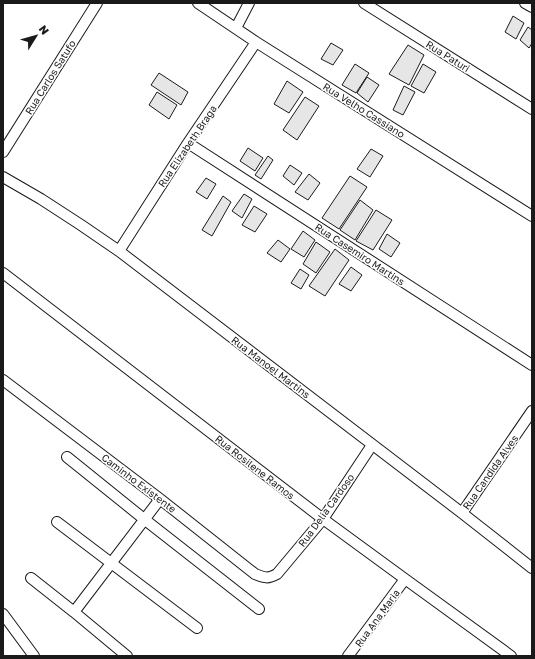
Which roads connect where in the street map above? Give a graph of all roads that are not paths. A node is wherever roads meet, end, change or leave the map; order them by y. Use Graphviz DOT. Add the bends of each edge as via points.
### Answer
graph roads {
  1 [pos="97,3"];
  2 [pos="198,3"];
  3 [pos="249,3"];
  4 [pos="364,3"];
  5 [pos="525,3"];
  6 [pos="532,7"];
  7 [pos="236,28"];
  8 [pos="256,42"];
  9 [pos="532,109"];
  10 [pos="188,143"];
  11 [pos="3,152"];
  12 [pos="3,177"];
  13 [pos="532,216"];
  14 [pos="119,251"];
  15 [pos="3,272"];
  16 [pos="532,365"];
  17 [pos="4,382"];
  18 [pos="532,411"];
  19 [pos="372,445"];
  20 [pos="67,457"];
  21 [pos="160,499"];
  22 [pos="462,513"];
  23 [pos="144,519"];
  24 [pos="323,519"];
  25 [pos="57,522"];
  26 [pos="111,564"];
  27 [pos="532,568"];
  28 [pos="277,574"];
  29 [pos="31,578"];
  30 [pos="405,580"];
  31 [pos="259,609"];
  32 [pos="74,612"];
  33 [pos="3,614"];
  34 [pos="197,628"];
  35 [pos="34,656"];
  36 [pos="127,656"];
  37 [pos="348,656"];
  38 [pos="511,656"];
  1 -- 11 [label="street, Rua Carlos Satufo"];
  2 -- 7 [label="street, Rua Velho Cassiano"];
  3 -- 7 [label="street"];
  4 -- 9 [label="street, Rua Paturi"];
  5 -- 6 [label="street"];
  7 -- 8 [label="street, Rua Velho Cassiano"];
  8 -- 10 [label="street, Rua Elizabeth Braga"];
  8 -- 13 [label="street, Rua Velho Cassiano"];
  10 -- 14 [label="street, Rua Elizabeth Braga"];
  10 -- 16 [label="street, Rua Casemiro Martins"];
  12 -- 14 [label="street, Rua Manoel Martins"];
  14 -- 19 [label="street, Rua Manoel Martins"];
  15 -- 24 [label="street, Rua Rosilene Ramos"];
  17 -- 21 [label="street, Caminho Existente"];
  18 -- 22 [label="street, Rua Candida Alves"];
  19 -- 22 [label="street, Rua Manoel Martins"];
  19 -- 24 [label="street, Rua Delia Cardoso"];
  20 -- 23 [label="street"];
  21 -- 23 [label="street"];
  21 -- 28 [label="street, Caminho Existente" via="255,574 269,578"];
  22 -- 27 [label="street, Rua Manoel Martins"];
  23 -- 26 [label="street"];
  23 -- 31 [label="street"];
  24 -- 28 [label="street, Rua Delia Cardoso"];
  24 -- 30 [label="street, Rua Rosilene Ramos"];
  25 -- 26 [label="street"];
  26 -- 32 [label="street"];
  26 -- 34 [label="street"];
  29 -- 32 [label="street"];
  30 -- 37 [label="street, Rua Ana Maria"];
  30 -- 38 [label="street, Rua Rosilene Ramos"];
  32 -- 36 [label="street"];
  33 -- 35 [label="street"];
}
